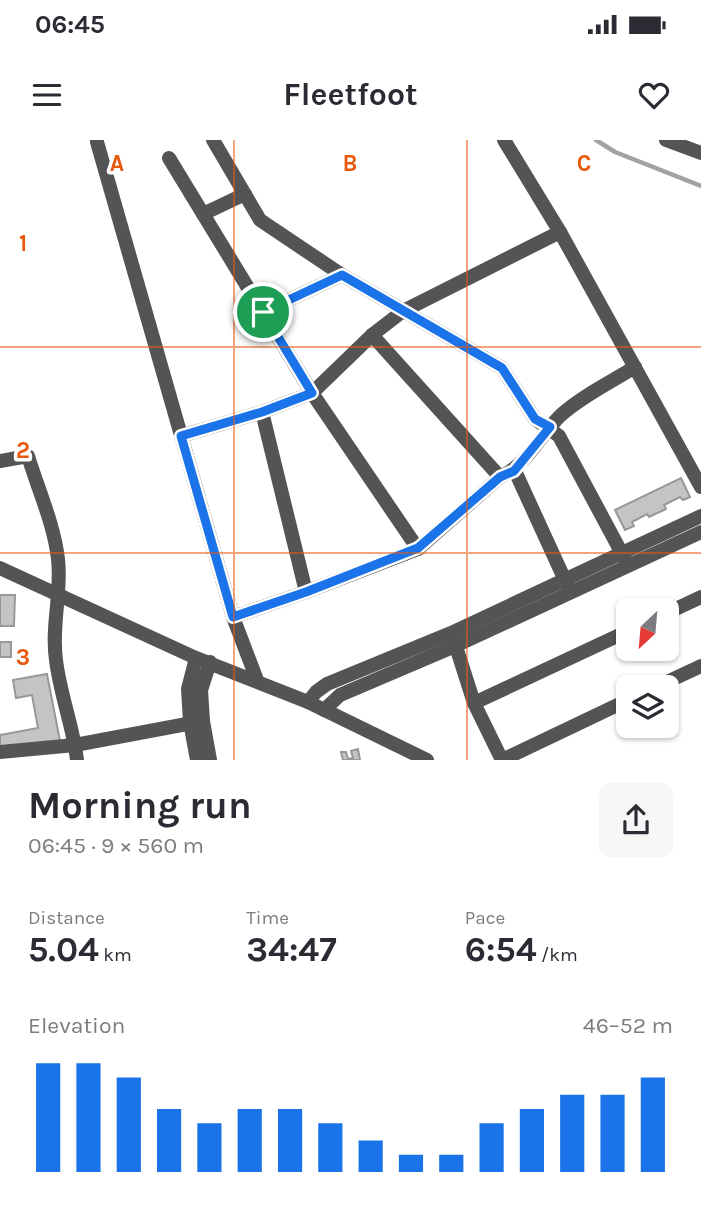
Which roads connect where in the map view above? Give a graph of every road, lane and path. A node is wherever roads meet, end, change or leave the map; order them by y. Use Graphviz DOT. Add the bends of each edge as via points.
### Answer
graph roads {
  1 [pos="214,140"];
  2 [pos="504,140"];
  3 [pos="666,140"];
  4 [pos="97,142"];
  5 [pos="701,153"];
  6 [pos="169,158"];
  7 [pos="245,194"];
  8 [pos="203,214"];
  9 [pos="560,232"];
  10 [pos="342,275"];
  11 [pos="403,311"];
  12 [pos="263,312"];
  13 [pos="372,335"];
  14 [pos="635,367"];
  15 [pos="312,393"];
  16 [pos="262,412"];
  17 [pos="550,427"];
  18 [pos="181,436"];
  19 [pos="0,461"];
  20 [pos="514,471"];
  21 [pos="500,477"];
  22 [pos="701,487"];
  23 [pos="701,516"];
  24 [pos="701,532"];
  25 [pos="418,548"];
  26 [pos="626,560"];
  27 [pos="0,568"];
  28 [pos="568,587"];
  29 [pos="306,592"];
  30 [pos="59,595"];
  31 [pos="701,597"];
  32 [pos="679,607"];
  33 [pos="233,617"];
  34 [pos="616,637"];
  35 [pos="453,640"];
  36 [pos="203,660"];
  37 [pos="701,666"];
  38 [pos="679,676"];
  39 [pos="257,680"];
  40 [pos="308,702"];
  41 [pos="474,703"];
  42 [pos="616,706"];
  43 [pos="324,710"];
  44 [pos="197,721"];
  45 [pos="0,752"];
  46 [pos="76,753"];
  47 [pos="197,760"];
  48 [pos="210,760"];
  49 [pos="427,760"];
  50 [pos="502,760"];
  1 -- 7 [label="street"];
  2 -- 9 [label="street"];
  3 -- 5 [label="street"];
  4 -- 18 [label="street"];
  6 -- 8 [label="street"];
  7 -- 8 [label="street"];
  7 -- 10 [label="street" via="260,220"];
  8 -- 12 [label="street"];
  9 -- 11 [label="street"];
  9 -- 14 [label="street"];
  10 -- 11 [label="street"];
  10 -- 12 [label="street"];
  11 -- 13 [label="street"];
  11 -- 17 [label="street" via="502,368 535,419"];
  12 -- 15 [label="street"];
  13 -- 15 [label="street"];
  13 -- 21 [label="street"];
  14 -- 17 [label="street" via="564,412"];
  14 -- 22 [label="street"];
  15 -- 16 [label="street"];
  15 -- 25 [label="street"];
  16 -- 18 [label="street"];
  16 -- 29 [label="street"];
  17 -- 20 [label="street"];
  17 -- 26 [label="street"];
  18 -- 33 [label="street"];
  19 -- 30 [label="street" via="28,456 58,558"];
  20 -- 21 [label="street"];
  20 -- 28 [label="street"];
  21 -- 25 [label="street"];
  23 -- 26 [label="street"];
  24 -- 26 [label="street"];
  25 -- 29 [label="street"];
  26 -- 28 [label="street"];
  27 -- 30 [label="street"];
  28 -- 35 [label="street"];
  29 -- 33 [label="street"];
  30 -- 36 [label="street"];
  30 -- 46 [label="street" via="55,659"];
  31 -- 32 [label="street"];
  33 -- 39 [label="street"];
  34 -- 41 [label="street"];
  35 -- 40 [label="street" via="327,684"];
  35 -- 41 [label="street"];
  35 -- 43 [label="street" via="340,695"];
  36 -- 39 [label="street"];
  36 -- 44 [label="street"];
  37 -- 38 [label="street"];
  39 -- 40 [label="street"];
  40 -- 43 [label="street"];
  41 -- 50 [label="street"];
  42 -- 50 [label="street"];
  43 -- 49 [label="street"];
  44 -- 46 [label="street"];
  44 -- 47 [label="street"];
  44 -- 48 [label="street"];
  45 -- 46 [label="street"];
}
